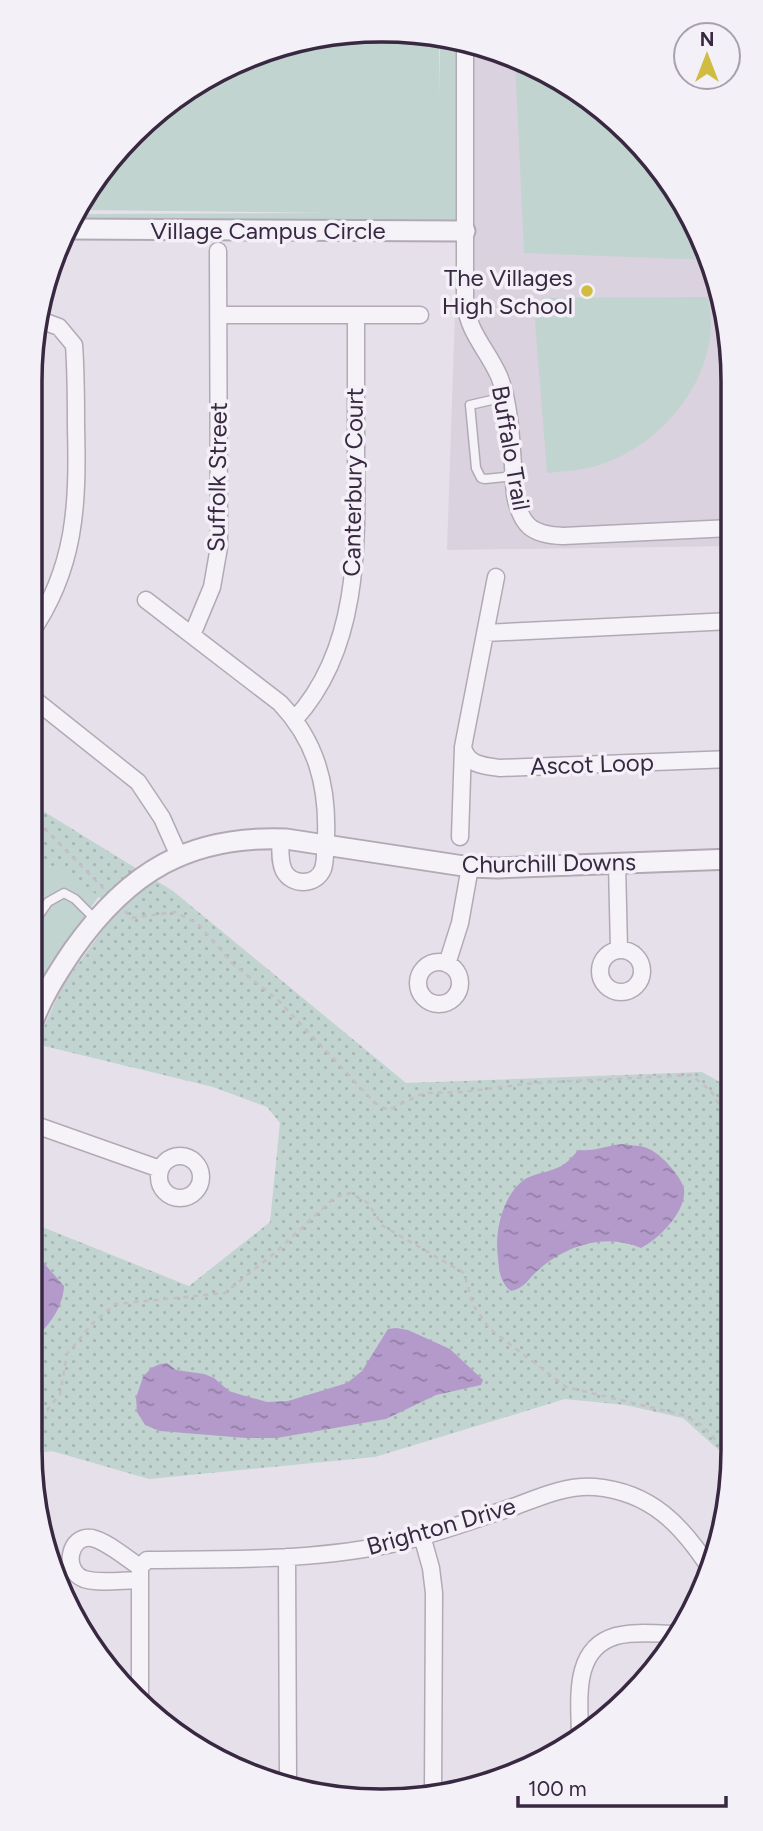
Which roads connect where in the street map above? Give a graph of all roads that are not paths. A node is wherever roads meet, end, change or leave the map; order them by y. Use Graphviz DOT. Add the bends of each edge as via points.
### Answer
graph roads {
  1 [pos="465,53"];
  2 [pos="78,229"];
  3 [pos="465,231"];
  4 [pos="218,251"];
  5 [pos="218,315"];
  6 [pos="356,315"];
  7 [pos="420,315"];
  8 [pos="48,323"];
  9 [pos="505,397"];
  10 [pos="514,476"];
  11 [pos="721,528"];
  12 [pos="496,578"];
  13 [pos="146,600"];
  14 [pos="42,614"];
  15 [pos="721,621"];
  16 [pos="485,633"];
  17 [pos="192,635"];
  18 [pos="42,706"];
  19 [pos="295,719"];
  20 [pos="463,747"];
  21 [pos="721,758"];
  22 [pos="460,837"];
  23 [pos="280,839"];
  24 [pos="325,845"];
  25 [pos="179,856"];
  26 [pos="721,859"];
  27 [pos="617,863"];
  28 [pos="470,867"];
  29 [pos="42,911"];
  30 [pos="96,920"];
  31 [pos="619,950"];
  32 [pos="447,964"];
  33 [pos="42,1000"];
  34 [pos="42,1127"];
  35 [pos="160,1169"];
  36 [pos="422,1536"];
  37 [pos="287,1557"];
  38 [pos="702,1560"];
  39 [pos="666,1634"];
  40 [pos="141,1690"];
  41 [pos="580,1725"];
  42 [pos="288,1775"];
  43 [pos="433,1785"];
  1 -- 3 [label="street, Buffalo Trail"];
  2 -- 3 [label="street, Village Campus Circle"];
  3 -- 9 [label="street, Buffalo Trail" via="467,319 498,374"];
  4 -- 5 [label="street, Suffolk Street"];
  5 -- 6 [label="street"];
  5 -- 17 [label="street, Suffolk Street" via="219,547 212,587"];
  6 -- 7 [label="street"];
  6 -- 19 [label="street, Canterbury Court" via="356,560 348,609 332,659"];
  8 -- 14 [label="street" via="59,327 74,345 77,495 62,572"];
  9 -- 10 [label="street, Buffalo Trail"];
  9 -- 10 [label="lane" via="470,405 473,444 481,478"];
  10 -- 11 [label="street, Buffalo Trail" via="518,511 537,533"];
  12 -- 16 [label="street"];
  13 -- 17 [label="street"];
  15 -- 16 [label="street"];
  16 -- 20 [label="street"];
  17 -- 19 [label="street"];
  18 -- 25 [label="street" via="138,782 162,818"];
  19 -- 24 [label="street" via="321,777"];
  20 -- 21 [label="street, Ascot Loop" via="464,755 474,763 500,768"];
  20 -- 22 [label="street"];
  23 -- 24 [label="street, Churchill Downs"];
  23 -- 24 [label="street" via="284,872 299,883 309,882 323,869"];
  23 -- 25 [label="street, Churchill Downs" via="212,844"];
  24 -- 28 [label="street, Churchill Downs"];
  25 -- 30 [label="street, Churchill Downs" via="152,870"];
  26 -- 27 [label="street, Churchill Downs"];
  27 -- 28 [label="street, Churchill Downs"];
  27 -- 31 [label="street"];
  28 -- 32 [label="street"];
  29 -- 30 [label="lane" via="64,893"];
  30 -- 33 [label="street, Churchill Downs"];
  34 -- 35 [label="street"];
  36 -- 37 [label="street, Brighton Drive" via="338,1553"];
  36 -- 38 [label="street, Brighton Drive" via="560,1490 596,1487 656,1507"];
  36 -- 43 [label="street" via="433,1593"];
  37 -- 40 [label="street, Brighton Drive" via="147,1560 140,1573"];
  37 -- 42 [label="street"];
  39 -- 41 [label="street" via="618,1635 590,1652 580,1678"];
}
